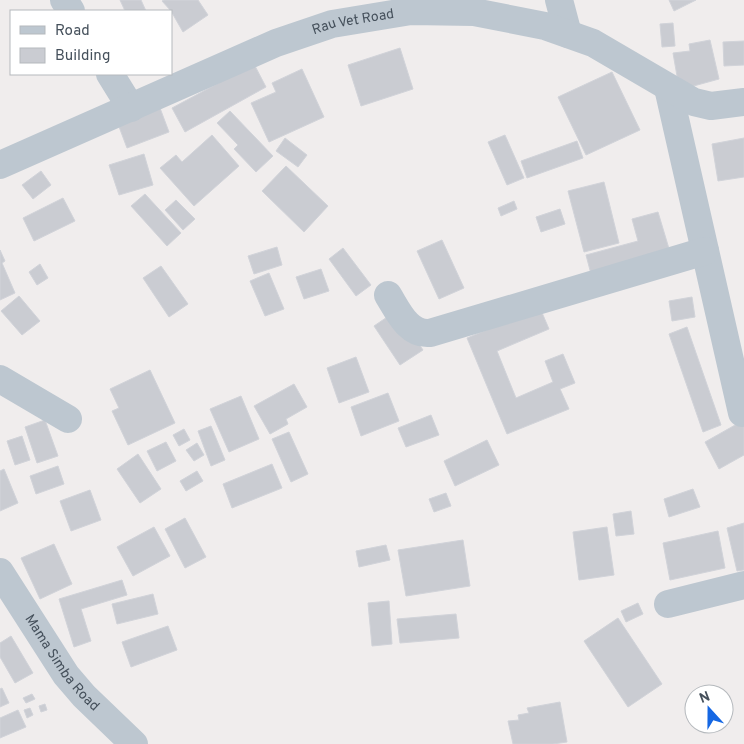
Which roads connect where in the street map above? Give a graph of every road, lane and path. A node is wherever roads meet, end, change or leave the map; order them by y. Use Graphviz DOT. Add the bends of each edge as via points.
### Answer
graph roads {
  1 [pos="559,0"];
  2 [pos="568,34"];
  3 [pos="111,75"];
  4 [pos="668,88"];
  5 [pos="744,102"];
  6 [pos="131,108"];
  7 [pos="0,166"];
  8 [pos="705,251"];
  9 [pos="388,294"];
  10 [pos="0,379"];
  11 [pos="742,413"];
  12 [pos="68,419"];
  13 [pos="0,572"];
  14 [pos="744,585"];
  15 [pos="668,604"];
  16 [pos="134,744"];
  1 -- 2 [label="street"];
  2 -- 4 [label="street, Rau Vet Road" via="593,43"];
  2 -- 6 [label="street, Rau Vet Road" via="545,26 474,12 411,11 332,24 276,43"];
  3 -- 6 [label="street"];
  4 -- 5 [label="street, Rau Vet Road" via="694,102 711,106"];
  4 -- 8 [label="street"];
  6 -- 7 [label="street, Rau Vet Road"];
  8 -- 9 [label="street" via="420,334 410,328"];
  8 -- 11 [label="street"];
  10 -- 12 [label="street"];
  13 -- 16 [label="street, Mama Simba Road" via="66,675"];
  14 -- 15 [label="street"];
}
